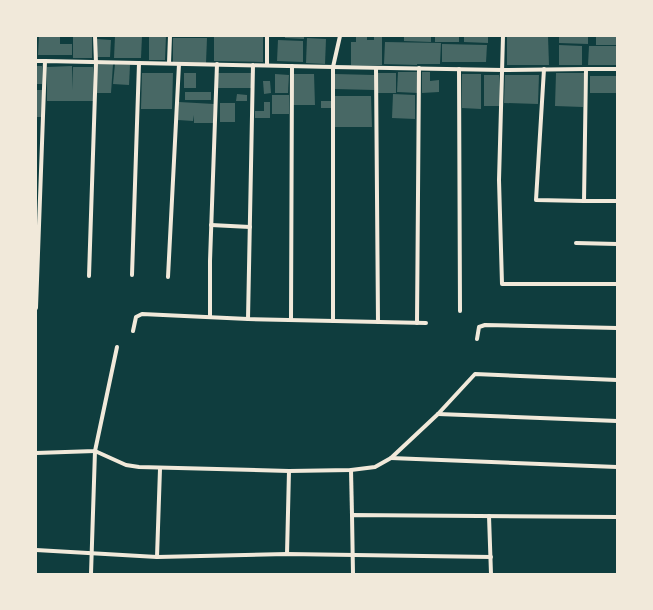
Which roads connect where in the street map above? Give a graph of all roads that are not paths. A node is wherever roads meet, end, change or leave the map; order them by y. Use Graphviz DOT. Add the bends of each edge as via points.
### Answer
graph roads {
  1 [pos="95,36"];
  2 [pos="170,36"];
  3 [pos="267,36"];
  4 [pos="340,36"];
  5 [pos="503,36"];
  6 [pos="36,61"];
  7 [pos="45,61"];
  8 [pos="96,63"];
  9 [pos="139,63"];
  10 [pos="169,63"];
  11 [pos="179,64"];
  12 [pos="216,64"];
  13 [pos="253,65"];
  14 [pos="267,65"];
  15 [pos="292,66"];
  16 [pos="333,67"];
  17 [pos="376,68"];
  18 [pos="419,68"];
  19 [pos="586,68"];
  20 [pos="459,69"];
  21 [pos="544,69"];
  22 [pos="503,70"];
  23 [pos="617,70"];
  24 [pos="584,201"];
  25 [pos="617,201"];
  26 [pos="211,225"];
  27 [pos="250,227"];
  28 [pos="576,243"];
  29 [pos="617,244"];
  30 [pos="132,275"];
  31 [pos="89,276"];
  32 [pos="168,276"];
  33 [pos="617,284"];
  34 [pos="36,308"];
  35 [pos="460,311"];
  36 [pos="210,317"];
  37 [pos="248,319"];
  38 [pos="291,320"];
  39 [pos="333,321"];
  40 [pos="378,322"];
  41 [pos="417,323"];
  42 [pos="426,323"];
  43 [pos="617,328"];
  44 [pos="133,331"];
  45 [pos="477,339"];
  46 [pos="117,347"];
  47 [pos="617,380"];
  48 [pos="438,414"];
  49 [pos="617,421"];
  50 [pos="95,451"];
  51 [pos="36,453"];
  52 [pos="391,458"];
  53 [pos="617,467"];
  54 [pos="160,469"];
  55 [pos="351,470"];
  56 [pos="289,471"];
  57 [pos="352,515"];
  58 [pos="489,516"];
  59 [pos="617,518"];
  60 [pos="36,550"];
  61 [pos="91,554"];
  62 [pos="286,554"];
  63 [pos="353,555"];
  64 [pos="157,557"];
  65 [pos="491,557"];
  66 [pos="91,574"];
  67 [pos="353,574"];
  68 [pos="491,574"];
  1 -- 8 [label="street"];
  2 -- 10 [label="street"];
  3 -- 14 [label="street"];
  4 -- 16 [label="street"];
  5 -- 22 [label="street"];
  6 -- 7 [label="street"];
  7 -- 8 [label="street"];
  7 -- 34 [label="street"];
  8 -- 9 [label="street"];
  8 -- 31 [label="street"];
  9 -- 10 [label="street"];
  9 -- 30 [label="street"];
  10 -- 11 [label="street"];
  11 -- 12 [label="street"];
  11 -- 32 [label="street"];
  12 -- 13 [label="street"];
  12 -- 26 [label="street"];
  13 -- 14 [label="street"];
  13 -- 27 [label="street"];
  14 -- 15 [label="street"];
  15 -- 16 [label="street"];
  15 -- 38 [label="street"];
  16 -- 17 [label="street"];
  16 -- 39 [label="street"];
  17 -- 18 [label="street"];
  17 -- 40 [label="street"];
  18 -- 20 [label="street"];
  18 -- 41 [label="street"];
  19 -- 21 [label="street"];
  19 -- 23 [label="street"];
  19 -- 24 [label="street"];
  20 -- 22 [label="street"];
  20 -- 35 [label="street"];
  21 -- 22 [label="street"];
  21 -- 24 [label="street" via="536,200"];
  22 -- 33 [label="street" via="499,180 502,284"];
  24 -- 25 [label="street"];
  26 -- 27 [label="street"];
  26 -- 36 [label="street"];
  27 -- 37 [label="street"];
  28 -- 29 [label="street"];
  36 -- 37 [label="street"];
  36 -- 44 [label="street" via="142,314 136,317"];
  37 -- 38 [label="street"];
  38 -- 39 [label="street"];
  39 -- 40 [label="street"];
  40 -- 41 [label="street"];
  41 -- 42 [label="street"];
  43 -- 45 [label="street" via="485,325 479,328"];
  46 -- 50 [label="street"];
  47 -- 48 [label="street" via="475,374"];
  48 -- 49 [label="street"];
  48 -- 52 [label="street"];
  50 -- 51 [label="street"];
  50 -- 54 [label="street" via="132,467"];
  50 -- 61 [label="street"];
  52 -- 53 [label="street"];
  52 -- 55 [label="street" via="376,466"];
  54 -- 56 [label="street"];
  54 -- 64 [label="street"];
  55 -- 56 [label="street"];
  55 -- 57 [label="street"];
  56 -- 62 [label="street"];
  57 -- 58 [label="street"];
  57 -- 63 [label="street"];
  58 -- 59 [label="street"];
  58 -- 65 [label="street"];
  60 -- 61 [label="street"];
  61 -- 64 [label="street"];
  61 -- 66 [label="street"];
  62 -- 63 [label="street"];
  62 -- 64 [label="street"];
  63 -- 65 [label="street"];
  63 -- 67 [label="street"];
  65 -- 68 [label="street"];
}
